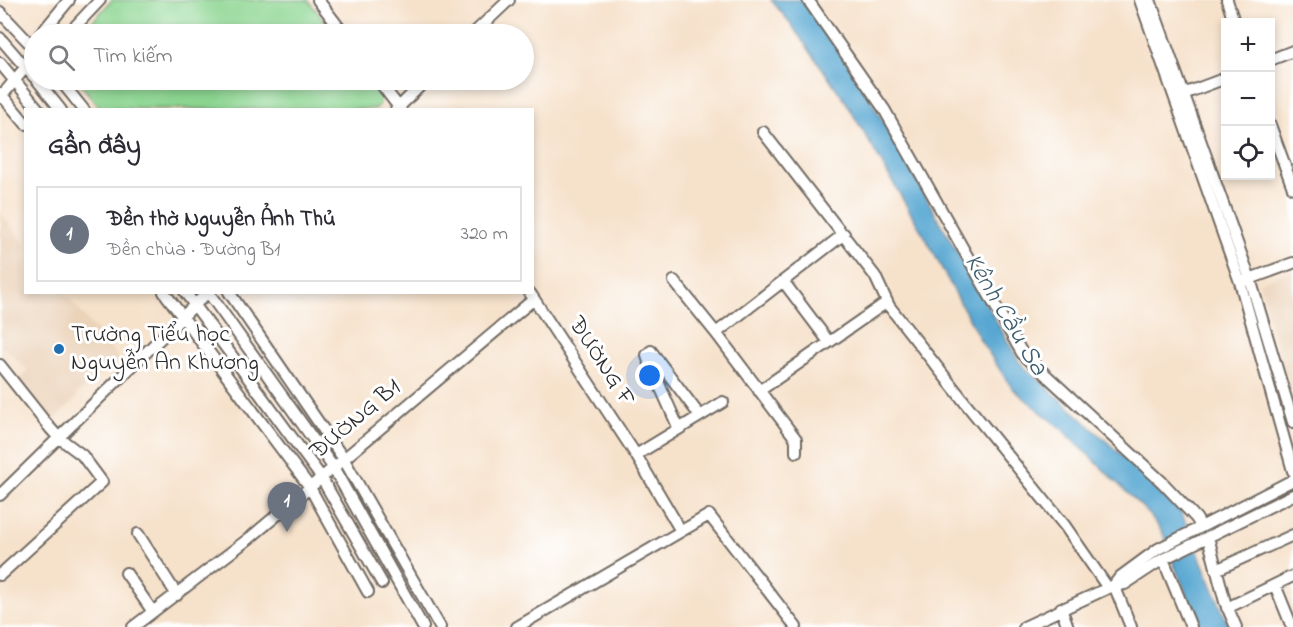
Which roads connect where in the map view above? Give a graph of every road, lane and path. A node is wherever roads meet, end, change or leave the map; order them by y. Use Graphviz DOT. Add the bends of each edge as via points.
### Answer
graph roads {
  1 [pos="69,0"];
  2 [pos="100,0"];
  3 [pos="318,0"];
  4 [pos="508,0"];
  5 [pos="808,0"];
  6 [pos="1140,0"];
  7 [pos="1150,0"];
  8 [pos="1227,0"];
  9 [pos="0,12"];
  10 [pos="1233,18"];
  11 [pos="49,24"];
  12 [pos="77,24"];
  13 [pos="336,24"];
  14 [pos="483,24"];
  15 [pos="24,37"];
  16 [pos="0,38"];
  17 [pos="1293,51"];
  18 [pos="1275,58"];
  19 [pos="0,63"];
  20 [pos="24,64"];
  21 [pos="24,68"];
  22 [pos="15,79"];
  23 [pos="1221,80"];
  24 [pos="45,90"];
  25 [pos="68,90"];
  26 [pos="385,90"];
  27 [pos="416,90"];
  28 [pos="0,95"];
  29 [pos="1179,96"];
  30 [pos="37,108"];
  31 [pos="59,108"];
  32 [pos="82,108"];
  33 [pos="398,108"];
  34 [pos="24,122"];
  35 [pos="1270,126"];
  36 [pos="763,132"];
  37 [pos="1293,188"];
  38 [pos="844,234"];
  39 [pos="1293,263"];
  40 [pos="674,280"];
  41 [pos="1245,280"];
  42 [pos="783,281"];
  43 [pos="166,294"];
  44 [pos="186,294"];
  45 [pos="207,294"];
  46 [pos="209,294"];
  47 [pos="230,294"];
  48 [pos="532,296"];
  49 [pos="887,302"];
  50 [pos="194,305"];
  51 [pos="183,316"];
  52 [pos="716,333"];
  53 [pos="829,342"];
  54 [pos="0,365"];
  55 [pos="759,391"];
  56 [pos="723,402"];
  57 [pos="700,416"];
  58 [pos="1293,422"];
  59 [pos="679,429"];
  60 [pos="58,437"];
  61 [pos="796,452"];
  62 [pos="636,455"];
  63 [pos="343,458"];
  64 [pos="333,467"];
  65 [pos="1293,471"];
  66 [pos="321,477"];
  67 [pos="1293,480"];
  68 [pos="309,486"];
  69 [pos="0,495"];
  70 [pos="1293,495"];
  71 [pos="1201,526"];
  72 [pos="681,531"];
  73 [pos="138,534"];
  74 [pos="1293,535"];
  75 [pos="1208,537"];
  76 [pos="1161,554"];
  77 [pos="1216,570"];
  78 [pos="126,573"];
  79 [pos="0,575"];
  80 [pos="1293,576"];
  81 [pos="382,583"];
  82 [pos="1275,585"];
  83 [pos="1111,586"];
  84 [pos="368,592"];
  85 [pos="177,595"];
  86 [pos="1061,608"];
  87 [pos="1227,608"];
  88 [pos="153,612"];
  89 [pos="133,627"];
  90 [pos="423,627"];
  91 [pos="440,627"];
  92 [pos="517,627"];
  93 [pos="796,627"];
  94 [pos="1024,627"];
  95 [pos="1068,627"];
  96 [pos="1131,627"];
  97 [pos="1191,627"];
  98 [pos="1236,627"];
  99 [pos="1292,627"];
  1 -- 11 [label="street"];
  2 -- 12 [label="street"];
  3 -- 13 [label="street"];
  4 -- 14 [label="street"];
  5 -- 71 [label="street" via="884,109 1022,353 1162,482"];
  6 -- 29 [label="street"];
  7 -- 29 [label="street"];
  8 -- 10 [label="street"];
  9 -- 15 [label="street"];
  16 -- 20 [label="street"];
  17 -- 18 [label="street"];
  19 -- 22 [label="street"];
  21 -- 22 [label="street"];
  22 -- 28 [label="street"];
  22 -- 30 [label="street"];
  23 -- 29 [label="street"];
  24 -- 31 [label="street"];
  25 -- 32 [label="street"];
  26 -- 33 [label="street"];
  27 -- 33 [label="street"];
  28 -- 34 [label="street"];
  29 -- 41 [label="street"];
  35 -- 37 [label="street"];
  36 -- 38 [label="street"];
  38 -- 42 [label="street"];
  38 -- 49 [label="street" via="875,276"];
  39 -- 41 [label="street"];
  40 -- 52 [label="street"];
  41 -- 58 [label="street"];
  41 -- 65 [label="street"];
  42 -- 52 [label="street"];
  42 -- 53 [label="street"];
  43 -- 51 [label="street"];
  44 -- 50 [label="street"];
  45 -- 50 [label="street"];
  46 -- 64 [label="street"];
  47 -- 63 [label="street"];
  48 -- 62 [label="street, ĐƯỜNG F"];
  48 -- 63 [label="street, ĐƯỜNG B1"];
  49 -- 53 [label="street"];
  49 -- 83 [label="street"];
  50 -- 51 [label="street"];
  50 -- 66 [label="street"];
  51 -- 60 [label="street"];
  51 -- 68 [label="street"];
  52 -- 55 [label="street"];
  53 -- 55 [label="street"];
  54 -- 60 [label="street"];
  55 -- 61 [label="street" via="796,439"];
  56 -- 57 [label="street"];
  57 -- 59 [label="street"];
  57 -- 59 [label="street" via="651,351 648,359"];
  59 -- 62 [label="street"];
  60 -- 69 [label="street"];
  60 -- 79 [label="street" via="82,455 102,482"];
  62 -- 72 [label="street, ĐƯỜNG F"];
  63 -- 64 [label="street, ĐƯỜNG B1"];
  63 -- 91 [label="street"];
  64 -- 66 [label="street, ĐƯỜNG B1"];
  64 -- 90 [label="street"];
  66 -- 68 [label="street, ĐƯỜNG B1"];
  66 -- 81 [label="street"];
  67 -- 71 [label="street"];
  68 -- 84 [label="street"];
  68 -- 85 [label="street, ĐƯỜNG B1"];
  70 -- 75 [label="street"];
  71 -- 76 [label="street"];
  72 -- 92 [label="street"];
  72 -- 93 [label="street" via="709,515"];
  73 -- 85 [label="street"];
  74 -- 77 [label="street"];
  75 -- 76 [label="street"];
  75 -- 77 [label="street"];
  76 -- 83 [label="street" via="1125,584"];
  76 -- 97 [label="street"];
  77 -- 87 [label="street"];
  78 -- 88 [label="street"];
  80 -- 82 [label="street"];
  82 -- 87 [label="street"];
  82 -- 99 [label="street"];
  83 -- 86 [label="street"];
  83 -- 96 [label="street"];
  85 -- 88 [label="street, ĐƯỜNG B1"];
  86 -- 94 [label="street"];
  86 -- 95 [label="street"];
  87 -- 98 [label="street"];
  88 -- 89 [label="street, ĐƯỜNG B1"];
}
